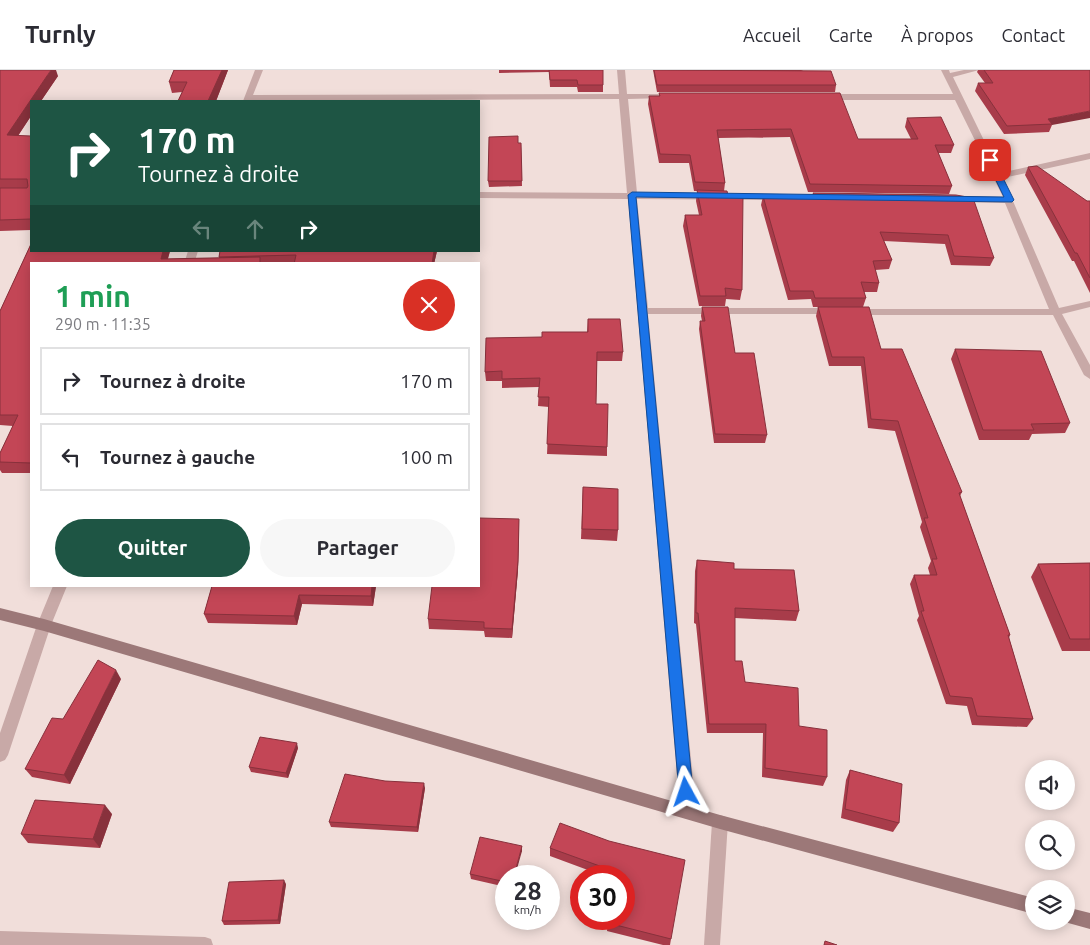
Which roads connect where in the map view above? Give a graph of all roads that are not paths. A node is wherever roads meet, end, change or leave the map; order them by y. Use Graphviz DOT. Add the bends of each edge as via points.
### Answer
graph roads {
  1 [pos="259,70"];
  2 [pos="622,70"];
  3 [pos="974,70"];
  4 [pos="946,73"];
  5 [pos="624,96"];
  6 [pos="673,96"];
  7 [pos="821,97"];
  8 [pos="958,98"];
  9 [pos="248,100"];
  10 [pos="1090,156"];
  11 [pos="998,176"];
  12 [pos="480,195"];
  13 [pos="632,195"];
  14 [pos="791,197"];
  15 [pos="950,199"];
  16 [pos="1009,200"];
  17 [pos="1090,304"];
  18 [pos="643,311"];
  19 [pos="1056,312"];
  20 [pos="1090,375"];
  21 [pos="60,587"];
  22 [pos="0,614"];
  23 [pos="44,625"];
  24 [pos="0,755"];
  25 [pos="688,812"];
  26 [pos="720,822"];
  27 [pos="1025,904"];
  28 [pos="1075,918"];
  29 [pos="1090,922"];
  30 [pos="0,938"];
  31 [pos="205,945"];
  32 [pos="712,945"];
  1 -- 9 [label="street"];
  2 -- 5 [label="street"];
  3 -- 4 [label="street"];
  4 -- 8 [label="street"];
  5 -- 6 [label="street"];
  5 -- 9 [label="street"];
  5 -- 13 [label="street"];
  7 -- 8 [label="street"];
  8 -- 11 [label="street"];
  10 -- 11 [label="street"];
  11 -- 16 [label="street"];
  12 -- 13 [label="street"];
  13 -- 14 [label="street"];
  13 -- 18 [label="street"];
  15 -- 16 [label="street"];
  16 -- 19 [label="street"];
  17 -- 19 [label="street"];
  18 -- 19 [label="street"];
  18 -- 25 [label="street"];
  19 -- 20 [label="street"];
  21 -- 23 [label="street"];
  22 -- 23 [label="street"];
  23 -- 24 [label="street"];
  23 -- 25 [label="street"];
  25 -- 26 [label="street"];
  26 -- 27 [label="street"];
  26 -- 32 [label="street"];
  28 -- 29 [label="street"];
  30 -- 31 [label="street"];
}
